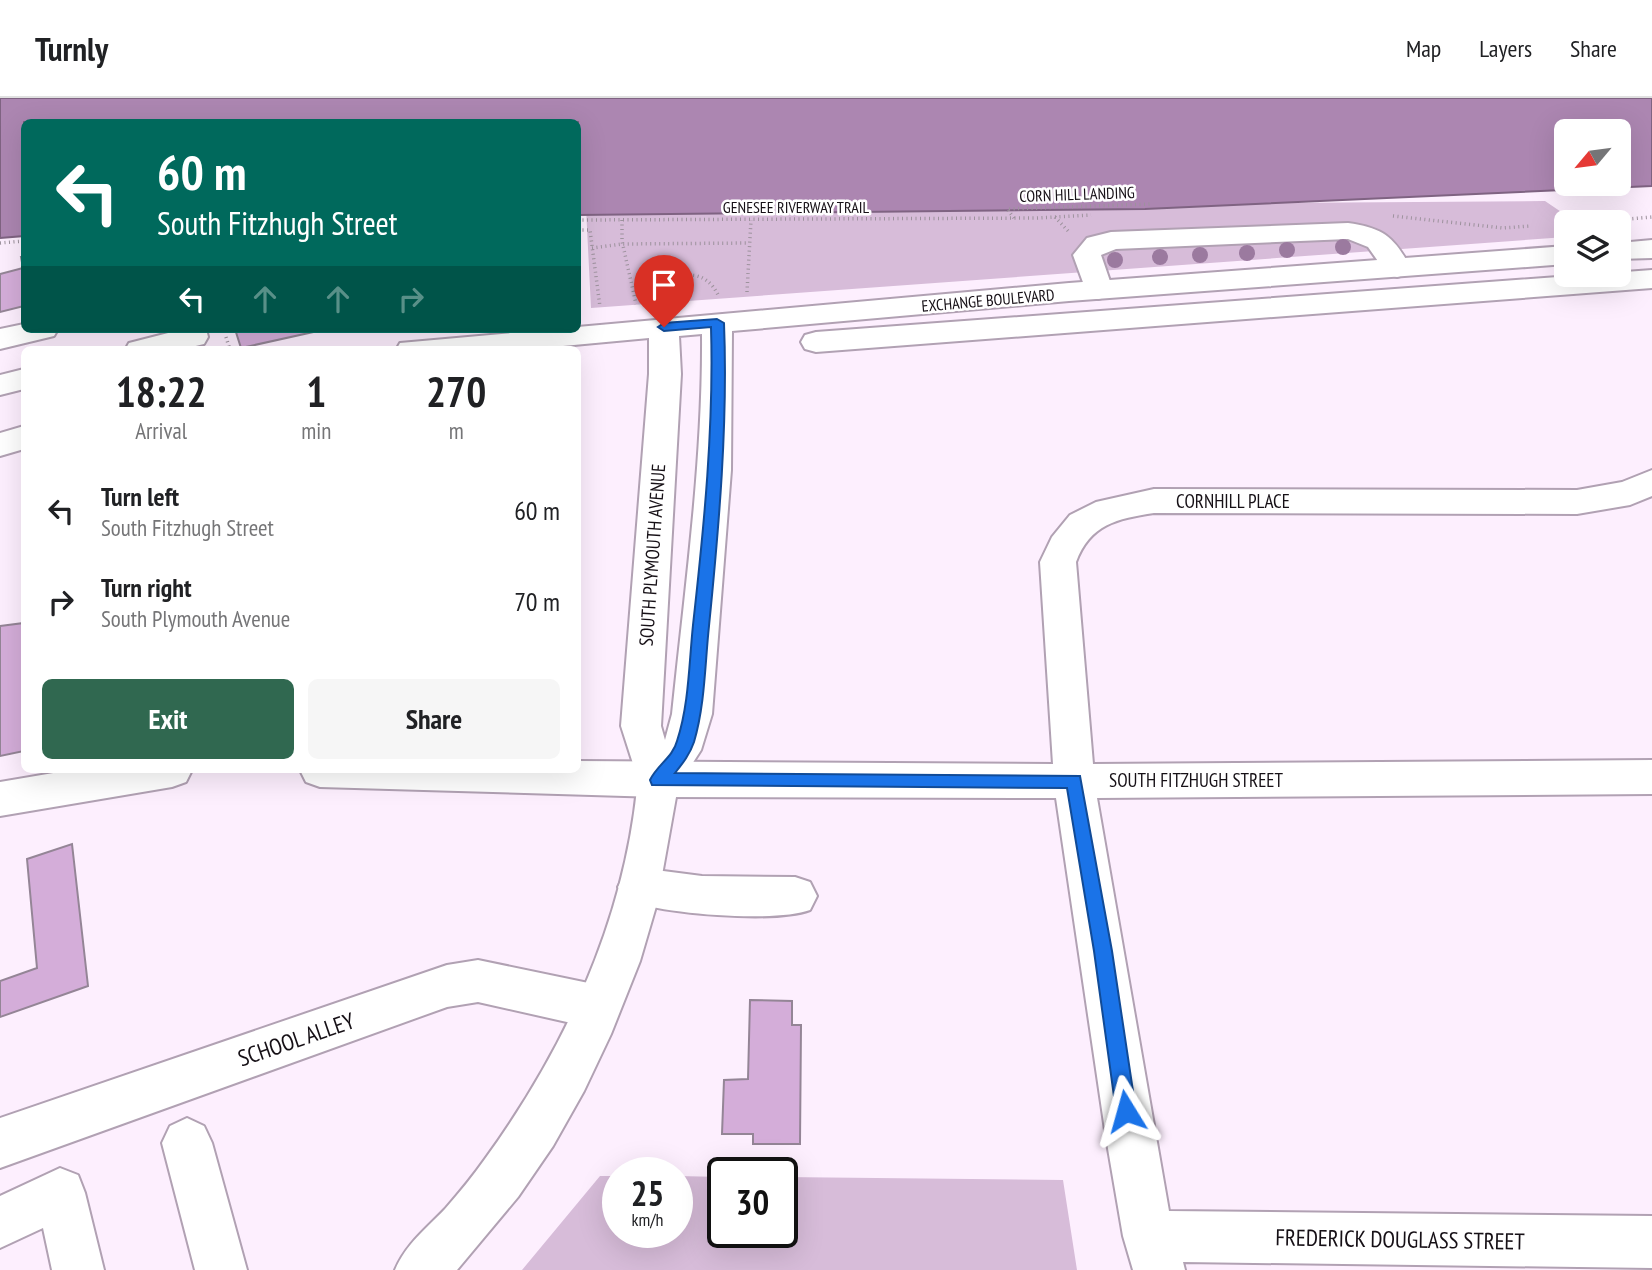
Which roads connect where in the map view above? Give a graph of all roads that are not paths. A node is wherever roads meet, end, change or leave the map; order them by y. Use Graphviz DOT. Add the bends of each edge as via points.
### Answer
graph roads {
  1 [pos="1652,249"];
  2 [pos="1631,250"];
  3 [pos="1554,256"];
  4 [pos="1397,268"];
  5 [pos="1652,279"];
  6 [pos="1098,290"];
  7 [pos="658,324"];
  8 [pos="718,324"];
  9 [pos="581,330"];
  10 [pos="26,333"];
  11 [pos="192,333"];
  12 [pos="539,333"];
  13 [pos="0,339"];
  14 [pos="156,346"];
  15 [pos="441,346"];
  16 [pos="581,359"];
  17 [pos="21,380"];
  18 [pos="0,385"];
  19 [pos="21,438"];
  20 [pos="0,445"];
  21 [pos="21,448"];
  22 [pos="0,452"];
  23 [pos="1652,482"];
  24 [pos="139,773"];
  25 [pos="421,773"];
  26 [pos="1652,777"];
  27 [pos="658,780"];
  28 [pos="1074,781"];
  29 [pos="22,788"];
  30 [pos="640,887"];
  31 [pos="795,896"];
  32 [pos="598,1007"];
  33 [pos="0,1143"];
  34 [pos="187,1143"];
  35 [pos="0,1223"];
  36 [pos="1652,1242"];
  37 [pos="1154,1253"];
  38 [pos="78,1270"];
  39 [pos="220,1270"];
  40 [pos="422,1270"];
  1 -- 2 [label="main road"];
  3 -- 4 [label="main road, EXCHANGE BOULEVARD"];
  4 -- 6 [label="main road, EXCHANGE BOULEVARD"];
  4 -- 6 [label="main road" via="1380,240 1348,231 1121,240 1091,247 1087,255"];
  5 -- 8 [label="main road, EXCHANGE BOULEVARD"];
  6 -- 8 [label="main road, EXCHANGE BOULEVARD"];
  7 -- 8 [label="main road, EXCHANGE BOULEVARD"];
  7 -- 9 [label="main road, EXCHANGE BOULEVARD"];
  7 -- 16 [label="main road, EXCHANGE BOULEVARD"];
  7 -- 27 [label="main road, SOUTH PLYMOUTH AVENUE" via="641,726"];
  8 -- 27 [label="main road" via="714,479 692,714 679,756"];
  10 -- 13 [label="main road"];
  11 -- 14 [label="main road" via="193,337"];
  12 -- 15 [label="main road, EXCHANGE BOULEVARD"];
  17 -- 18 [label="main road"];
  19 -- 20 [label="main road"];
  21 -- 22 [label="main road"];
  23 -- 28 [label="main road, CORNHILL PLACE" via="1630,493 1577,502 1154,501 1088,519 1073,530 1058,562"];
  24 -- 29 [label="main road"];
  25 -- 27 [label="main road, SOUTH FITZHUGH STREET"];
  26 -- 28 [label="main road, SOUTH FITZHUGH STREET"];
  27 -- 28 [label="main road, SOUTH FITZHUGH STREET"];
  27 -- 30 [label="main road, SOUTH PLYMOUTH AVENUE"];
  28 -- 37 [label="main road, CORNHILL PLACE" via="1130,1138"];
  30 -- 31 [label="main road" via="702,895"];
  30 -- 32 [label="main road, SOUTH PLYMOUTH AVENUE"];
  32 -- 33 [label="main road, SCHOOL ALLEY" via="478,981 447,986"];
  32 -- 40 [label="main road, SOUTH PLYMOUTH AVENUE" via="523,1153"];
  34 -- 39 [label="main road"];
  35 -- 38 [label="main road" via="60,1193"];
  36 -- 37 [label="main road, FREDERICK DOUGLASS STREET"];
}
